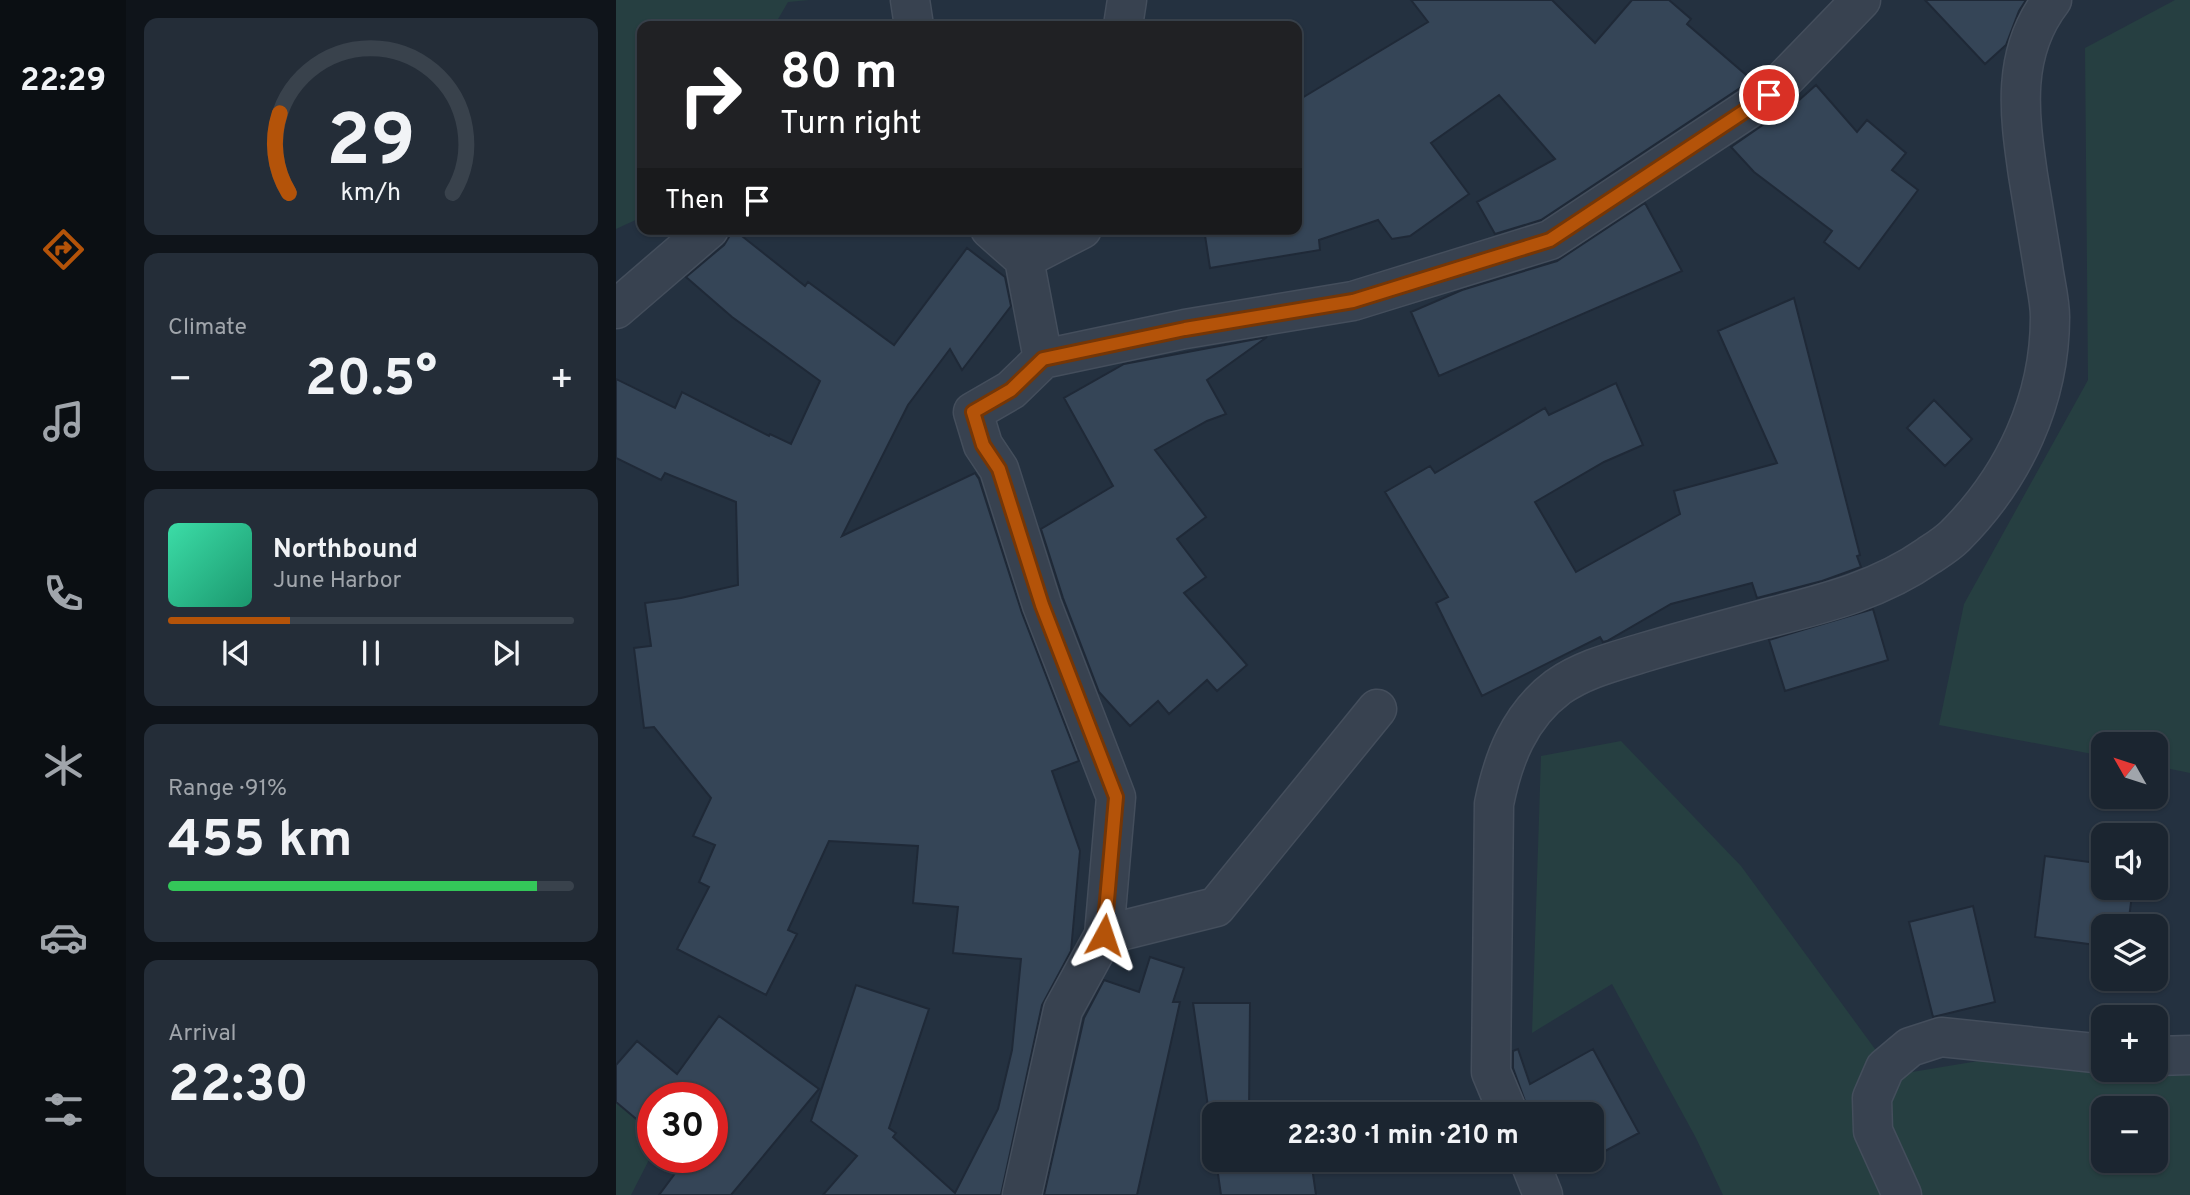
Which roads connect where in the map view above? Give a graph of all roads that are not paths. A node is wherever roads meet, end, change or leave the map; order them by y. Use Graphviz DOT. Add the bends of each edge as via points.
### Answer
graph roads {
  1 [pos="910,0"];
  2 [pos="1127,0"];
  3 [pos="1861,0"];
  4 [pos="2052,0"];
  5 [pos="913,21"];
  6 [pos="1124,21"];
  7 [pos="702,235"];
  8 [pos="997,235"];
  9 [pos="1070,235"];
  10 [pos="1024,259"];
  11 [pos="616,309"];
  12 [pos="1043,359"];
  13 [pos="1377,709"];
  14 [pos="1104,935"];
  15 [pos="2091,1053"];
  16 [pos="2190,1055"];
  17 [pos="2168,1056"];
  18 [pos="1504,1102"];
  19 [pos="1534,1172"];
  20 [pos="1022,1195"];
  21 [pos="1543,1195"];
  22 [pos="1902,1195"];
  1 -- 5 [label="street"];
  2 -- 6 [label="street"];
  3 -- 12 [label="street" via="1769,95 1550,240 1353,301"];
  4 -- 18 [label="street" via="2028,45 2020,82 2020,119 2050,315 2045,377 2026,437 1995,491 1962,529 1902,574 1845,598 1585,670 1532,712 1500,771 1494,804 1491,1072"];
  7 -- 11 [label="street"];
  8 -- 10 [label="street"];
  9 -- 10 [label="street"];
  10 -- 12 [label="street"];
  12 -- 14 [label="street" via="1011,390 973,412 983,445 999,469 1042,605 1116,797"];
  13 -- 14 [label="street" via="1216,907"];
  14 -- 20 [label="street" via="1063,1010"];
  15 -- 22 [label="street" via="1941,1037 1910,1047 1885,1068 1872,1098 1873,1131"];
  16 -- 17 [label="street"];
  19 -- 21 [label="street"];
}
